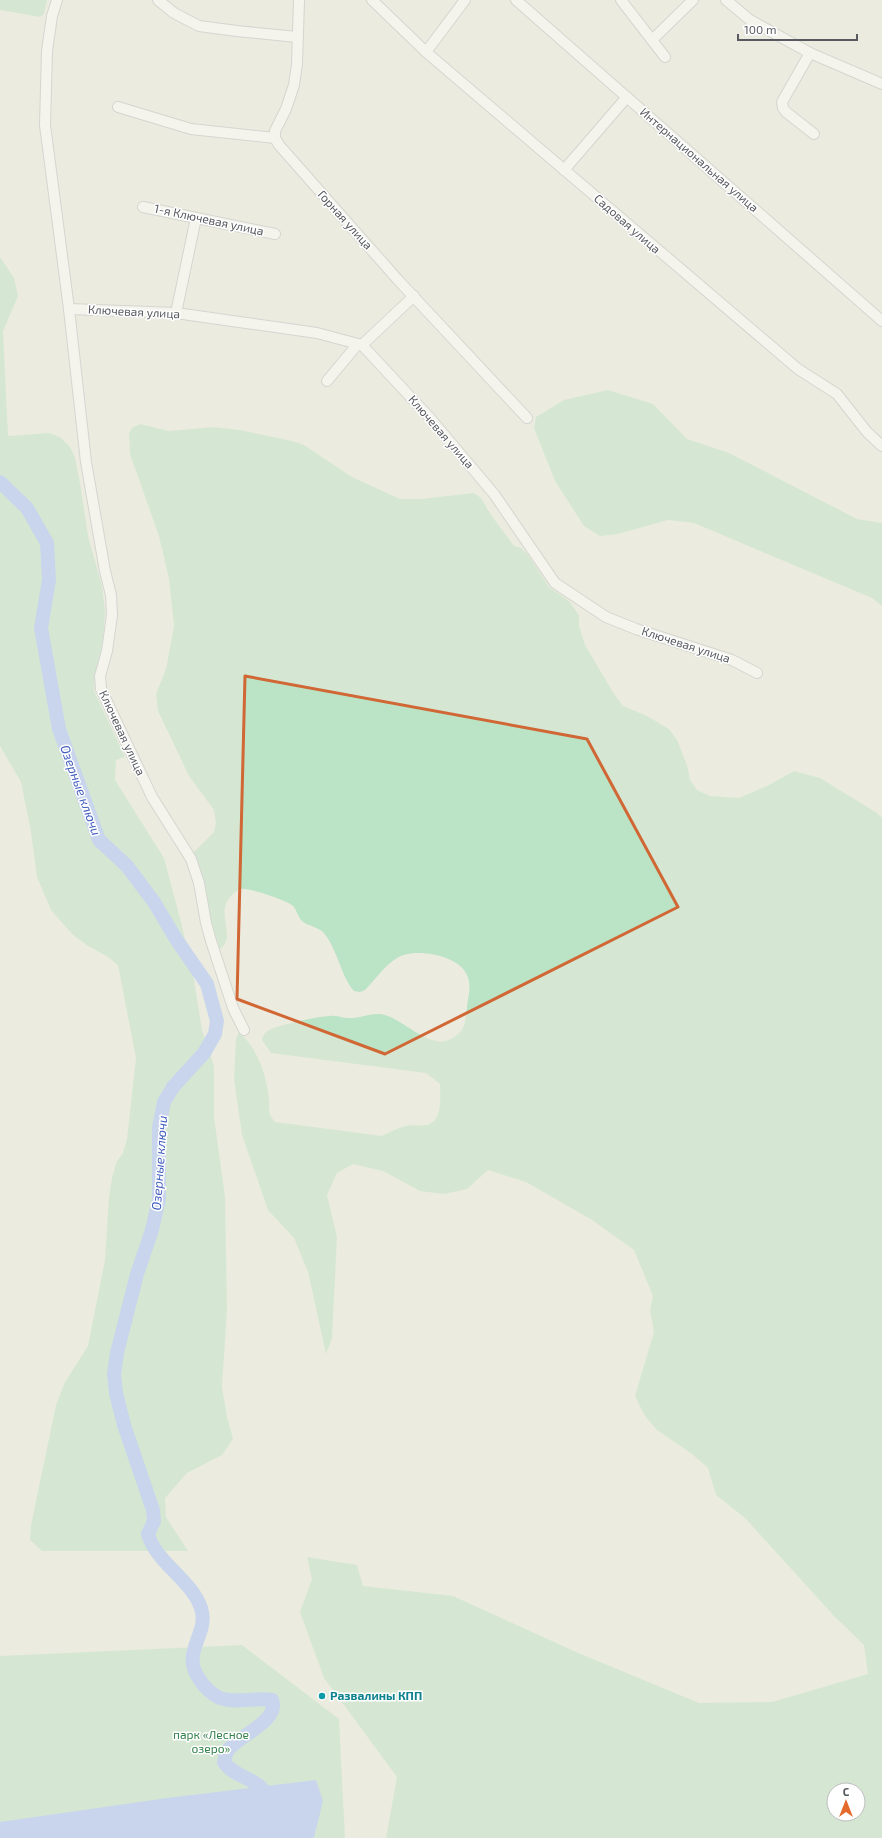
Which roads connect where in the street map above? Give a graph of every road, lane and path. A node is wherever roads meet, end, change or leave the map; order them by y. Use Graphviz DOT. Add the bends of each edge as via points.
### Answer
graph roads {
  1 [pos="57,0"];
  2 [pos="158,0"];
  3 [pos="299,0"];
  4 [pos="372,0"];
  5 [pos="465,0"];
  6 [pos="516,0"];
  7 [pos="621,0"];
  8 [pos="694,0"];
  9 [pos="726,0"];
  10 [pos="297,36"];
  11 [pos="652,40"];
  12 [pos="426,52"];
  13 [pos="810,53"];
  14 [pos="665,57"];
  15 [pos="882,84"];
  16 [pos="627,97"];
  17 [pos="118,106"];
  18 [pos="814,134"];
  19 [pos="275,138"];
  20 [pos="564,170"];
  21 [pos="143,207"];
  22 [pos="196,218"];
  23 [pos="275,234"];
  24 [pos="414,296"];
  25 [pos="69,309"];
  26 [pos="176,313"];
  27 [pos="882,321"];
  28 [pos="360,345"];
  29 [pos="327,381"];
  30 [pos="527,418"];
  31 [pos="882,446"];
  32 [pos="757,673"];
  33 [pos="244,1030"];
  1 -- 25 [label="street, Ключевая улица" via="47,50 45,125"];
  2 -- 10 [label="street" via="174,13 199,26"];
  3 -- 10 [label="street"];
  4 -- 12 [label="street, Садовая улица"];
  5 -- 12 [label="street"];
  6 -- 16 [label="street, Интернациональная улица"];
  7 -- 11 [label="street"];
  8 -- 11 [label="street"];
  9 -- 13 [label="street" via="750,20"];
  10 -- 19 [label="street" via="294,85 275,131"];
  11 -- 14 [label="street"];
  12 -- 20 [label="street, Садовая улица"];
  13 -- 15 [label="street"];
  13 -- 18 [label="street" via="782,102 786,112"];
  16 -- 20 [label="street"];
  16 -- 27 [label="street, Интернациональная улица"];
  17 -- 19 [label="street" via="191,129"];
  19 -- 24 [label="street, Горная улица" via="300,171"];
  20 -- 31 [label="street, Садовая улица" via="798,369 837,394 867,432"];
  21 -- 22 [label="street, 1-я Ключевая улица"];
  22 -- 23 [label="street, 1-я Ключевая улица"];
  22 -- 26 [label="street"];
  24 -- 28 [label="street"];
  24 -- 30 [label="street, Горная улица"];
  25 -- 26 [label="street, Ключевая улица"];
  25 -- 33 [label="street, Ключевая улица" via="86,462 111,595 112,615 107,651 100,676 101,689 152,797 192,859 199,882 207,929 233,1008"];
  26 -- 28 [label="street, Ключевая улица" via="318,333"];
  28 -- 29 [label="street"];
  28 -- 32 [label="street, Ключевая улица" via="430,418 494,494 555,583 606,616 636,629 732,660"];
}
